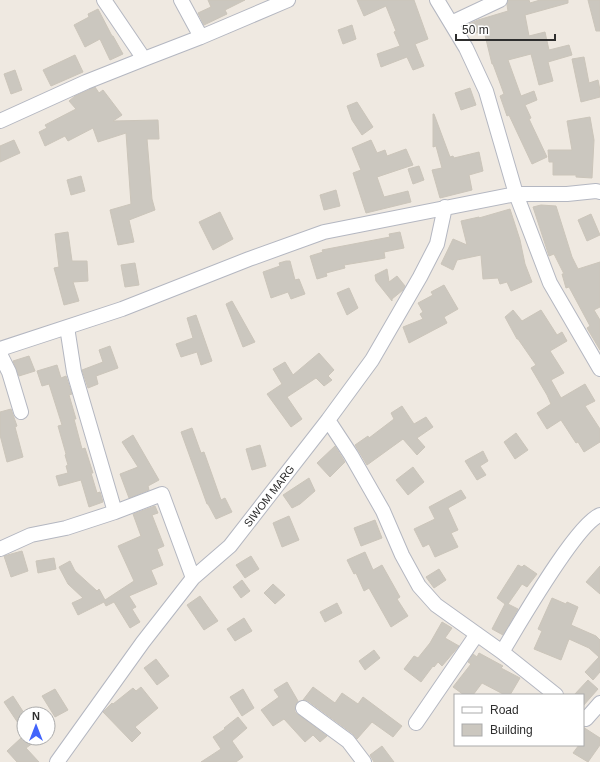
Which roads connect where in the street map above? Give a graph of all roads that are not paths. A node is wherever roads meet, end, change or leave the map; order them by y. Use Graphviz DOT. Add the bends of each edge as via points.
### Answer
graph roads {
  1 [pos="104,0"];
  2 [pos="181,0"];
  3 [pos="288,0"];
  4 [pos="437,0"];
  5 [pos="500,0"];
  6 [pos="451,23"];
  7 [pos="201,37"];
  8 [pos="144,60"];
  9 [pos="0,121"];
  10 [pos="600,192"];
  11 [pos="516,194"];
  12 [pos="446,208"];
  13 [pos="66,327"];
  14 [pos="0,349"];
  15 [pos="0,354"];
  16 [pos="600,369"];
  17 [pos="21,412"];
  18 [pos="328,420"];
  19 [pos="115,512"];
  20 [pos="600,515"];
  21 [pos="0,549"];
  22 [pos="194,578"];
  23 [pos="477,634"];
  24 [pos="502,652"];
  25 [pos="555,694"];
  26 [pos="600,703"];
  27 [pos="303,708"];
  28 [pos="584,717"];
  29 [pos="416,723"];
  30 [pos="57,762"];
  31 [pos="364,762"];
  1 -- 8 [label="street"];
  2 -- 7 [label="street"];
  3 -- 7 [label="street"];
  4 -- 6 [label="street"];
  5 -- 6 [label="street"];
  6 -- 11 [label="street" via="486,91"];
  7 -- 8 [label="street"];
  8 -- 9 [label="street" via="86,82"];
  10 -- 11 [label="street"];
  11 -- 12 [label="street"];
  11 -- 16 [label="street" via="550,284"];
  12 -- 13 [label="street" via="324,232 122,309"];
  12 -- 18 [label="street, SIWOM MARG" via="437,244 420,277 372,360"];
  13 -- 14 [label="street"];
  13 -- 19 [label="street" via="74,372"];
  15 -- 17 [label="street" via="9,372"];
  18 -- 22 [label="street, SIWOM MARG" via="230,546"];
  18 -- 23 [label="street" via="383,512 419,586 436,605"];
  19 -- 21 [label="street" via="66,528 31,535"];
  19 -- 22 [label="street" via="162,494"];
  20 -- 24 [label="street" via="578,534"];
  22 -- 30 [label="street, SIWOM MARG" via="143,642"];
  23 -- 24 [label="street"];
  23 -- 29 [label="street"];
  24 -- 25 [label="street"];
  26 -- 28 [label="street" via="586,719"];
  27 -- 31 [label="street" via="348,741"];
}
